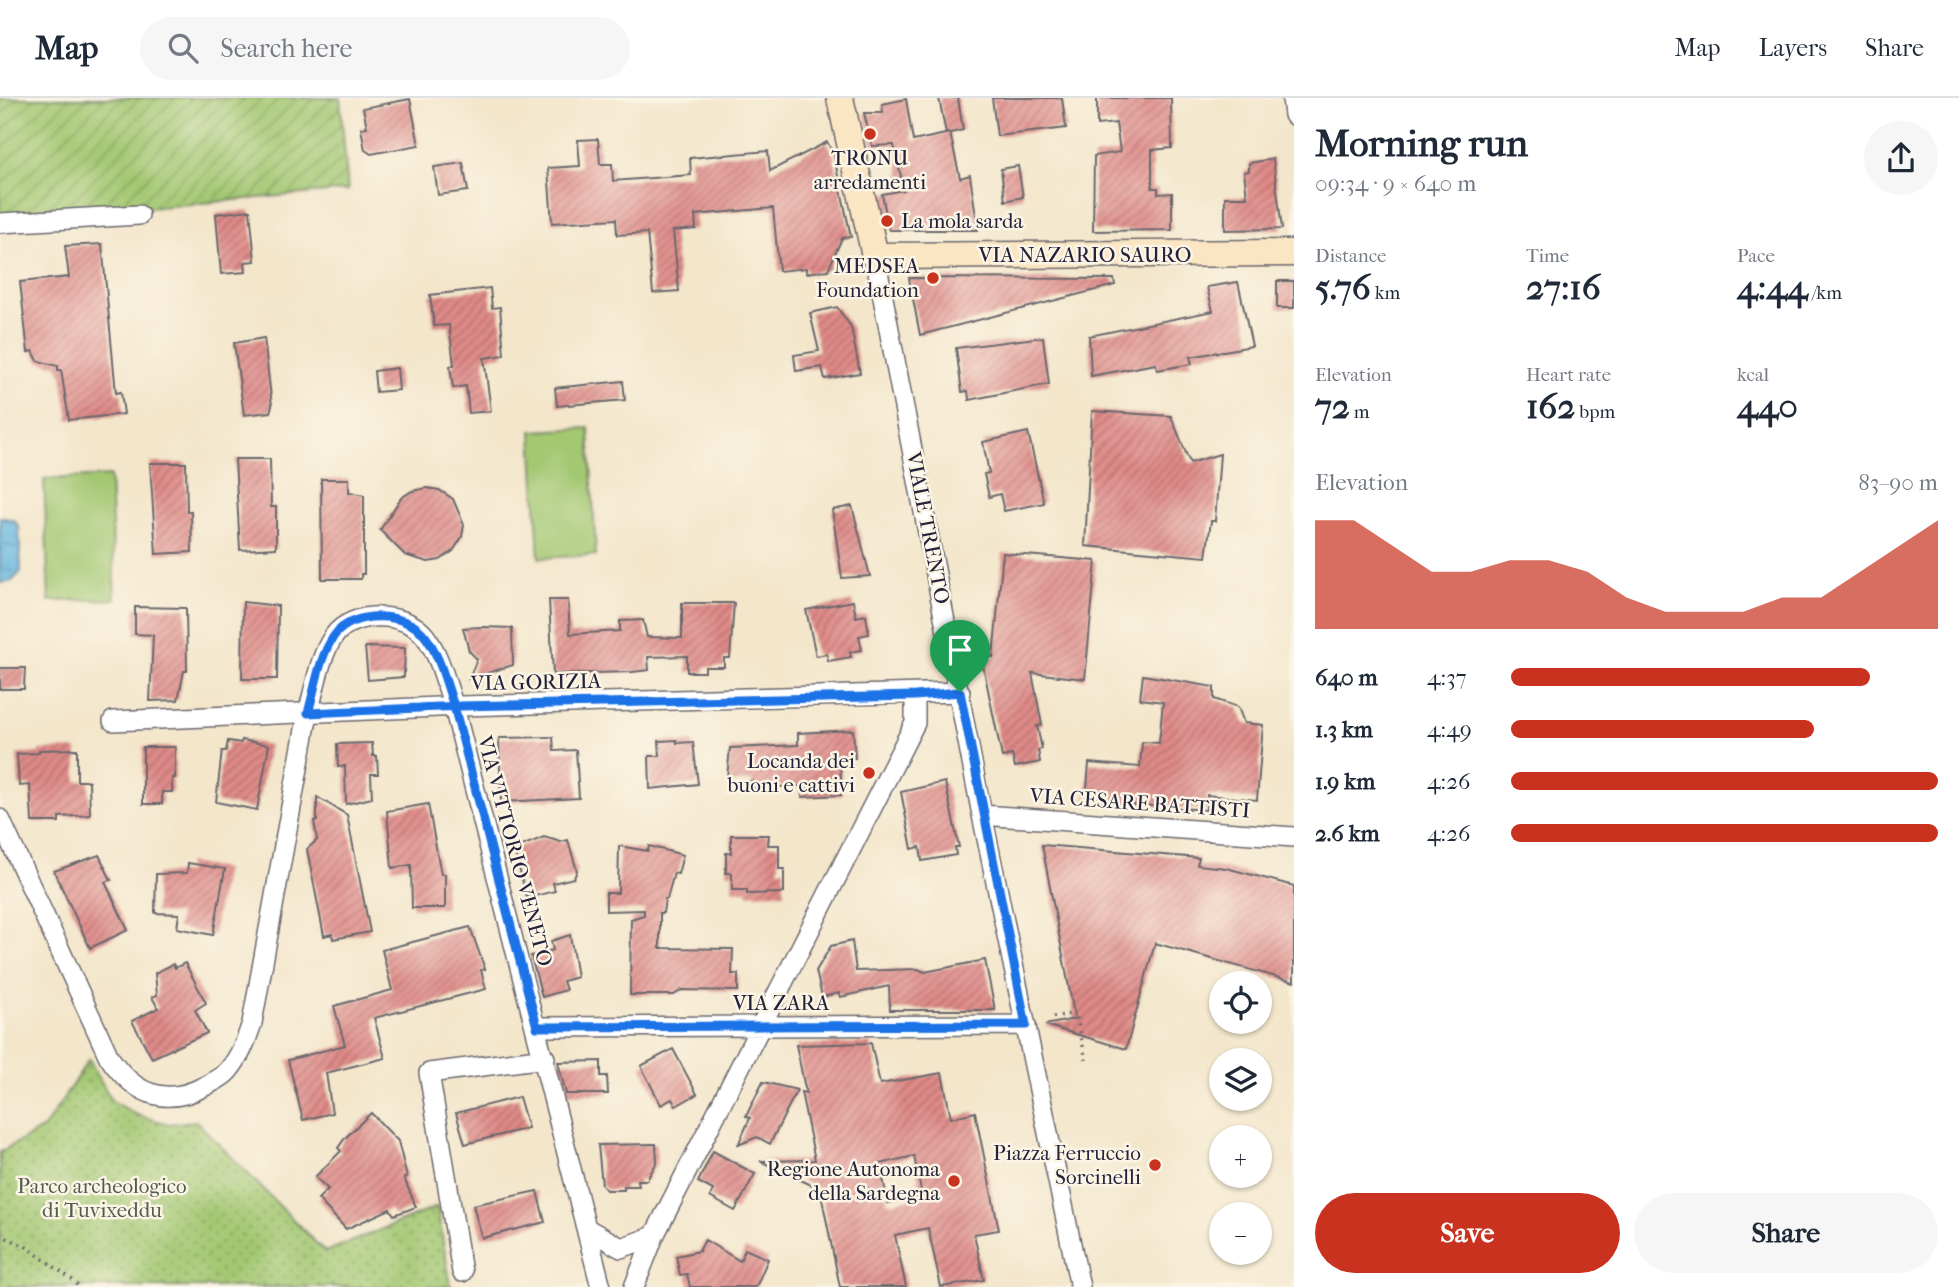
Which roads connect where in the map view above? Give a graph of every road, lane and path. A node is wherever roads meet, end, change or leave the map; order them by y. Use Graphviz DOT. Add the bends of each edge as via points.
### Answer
graph roads {
  1 [pos="840,98"];
  2 [pos="1292,98"];
  3 [pos="1294,115"];
  4 [pos="139,215"];
  5 [pos="0,223"];
  6 [pos="1294,253"];
  7 [pos="875,256"];
  8 [pos="960,692"];
  9 [pos="915,696"];
  10 [pos="454,706"];
  11 [pos="308,713"];
  12 [pos="113,721"];
  13 [pos="982,815"];
  14 [pos="0,819"];
  15 [pos="1294,837"];
  16 [pos="1053,1017"];
  17 [pos="1026,1025"];
  18 [pos="761,1026"];
  19 [pos="537,1027"];
  20 [pos="545,1058"];
  21 [pos="1086,1060"];
  22 [pos="586,1228"];
  23 [pos="0,1235"];
  24 [pos="654,1236"];
  25 [pos="462,1272"];
  26 [pos="78,1287"];
  27 [pos="601,1287"];
  28 [pos="634,1287"];
  29 [pos="1080,1287"];
  1 -- 7 [label="street, VIALE TRENTO"];
  2 -- 3 [label="street"];
  4 -- 5 [label="street"];
  6 -- 7 [label="street, VIA NAZARIO SAURO"];
  7 -- 8 [label="street, VIALE TRENTO"];
  8 -- 9 [label="street, VIA GORIZIA"];
  8 -- 13 [label="street, VIALE TRENTO"];
  9 -- 10 [label="street, VIA GORIZIA"];
  9 -- 18 [label="street" via="915,723"];
  10 -- 11 [label="street, VIA GORIZIA"];
  10 -- 11 [label="street, VIA VITTORIO VENETO" via="425,635 403,622 376,617 350,621 333,636"];
  10 -- 19 [label="street, VIA VITTORIO VENETO"];
  11 -- 12 [label="street, VIA GORIZIA"];
  11 -- 14 [label="street, VIA VITTORIO VENETO" via="252,1023 242,1052 226,1074 195,1091 167,1096 146,1093 123,1078 109,1057"];
  13 -- 15 [label="street, VIA CESARE BATTISTI"];
  13 -- 17 [label="street, VIALE TRENTO"];
  16 -- 21 [label="path" via="1076,1013"];
  17 -- 18 [label="street, VIA ZARA"];
  17 -- 29 [label="street, VIALE TRENTO"];
  18 -- 19 [label="street, VIA ZARA"];
  18 -- 24 [label="street"];
  19 -- 20 [label="street, VIA VITTORIO VENETO"];
  20 -- 22 [label="street, VIA VITTORIO VENETO"];
  20 -- 25 [label="street" via="429,1073"];
  22 -- 24 [label="street" via="621,1248"];
  22 -- 27 [label="street, VIA VITTORIO VENETO"];
  23 -- 26 [label="path" via="25,1246"];
  24 -- 28 [label="street"];
}
